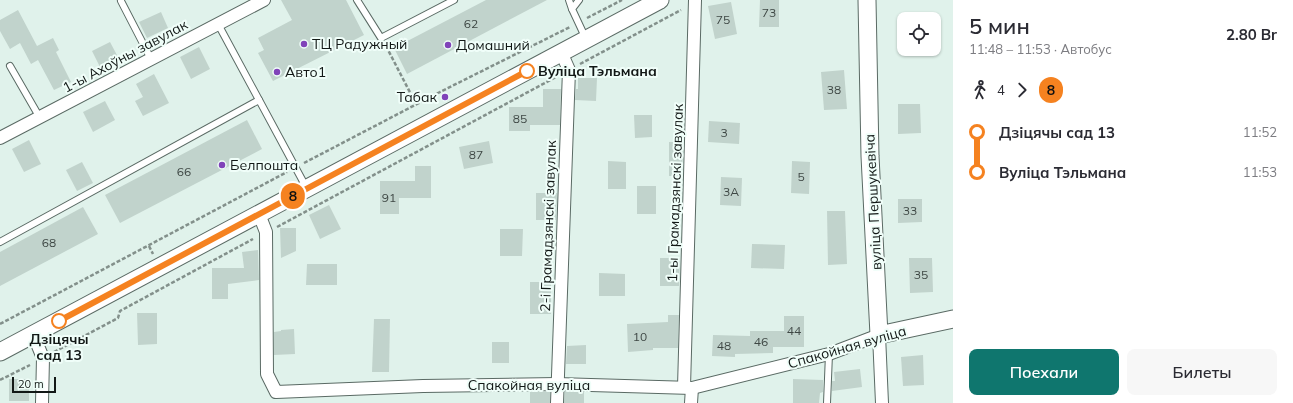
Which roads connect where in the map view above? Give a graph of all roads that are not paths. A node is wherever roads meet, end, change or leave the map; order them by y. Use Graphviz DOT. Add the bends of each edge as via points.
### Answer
graph roads {
  1 [pos="264,0"];
  2 [pos="357,0"];
  3 [pos="454,0"];
  4 [pos="569,0"];
  5 [pos="579,0"];
  6 [pos="660,0"];
  7 [pos="867,0"];
  8 [pos="121,1"];
  9 [pos="695,1"];
  10 [pos="572,9"];
  11 [pos="218,24"];
  12 [pos="586,39"];
  13 [pos="561,52"];
  14 [pos="151,59"];
  15 [pos="10,66"];
  16 [pos="259,100"];
  17 [pos="40,118"];
  18 [pos="0,138"];
  19 [pos="306,189"];
  20 [pos="259,214"];
  21 [pos="0,242"];
  22 [pos="953,319"];
  23 [pos="33,334"];
  24 [pos="879,335"];
  25 [pos="0,352"];
  26 [pos="829,354"];
  27 [pos="557,384"];
  28 [pos="688,387"];
  29 [pos="42,403"];
  30 [pos="557,403"];
  31 [pos="691,403"];
  32 [pos="827,403"];
  33 [pos="882,403"];
  1 -- 11 [label="street, 1-ы Ахоўны завулак"];
  2 -- 3 [label="lane" via="381,38"];
  4 -- 10 [label="lane"];
  5 -- 10 [label="lane"];
  6 -- 12 [label="main road"];
  7 -- 24 [label="main road, вуліца Першукевіча" via="870,156"];
  8 -- 14 [label="lane"];
  9 -- 28 [label="street, 1-ы Грамадзянскі завулак"];
  10 -- 12 [label="lane"];
  11 -- 14 [label="street, 1-ы Ахоўны завулак"];
  11 -- 16 [label="lane"];
  12 -- 13 [label="main road"];
  13 -- 19 [label="main road"];
  13 -- 27 [label="street, 2-і Грамадзянскі завулак" via="569,70"];
  14 -- 17 [label="street, 1-ы Ахоўны завулак"];
  15 -- 17 [label="lane"];
  16 -- 19 [label="lane"];
  16 -- 21 [label="lane"];
  17 -- 18 [label="street, 1-ы Ахоўны завулак"];
  19 -- 20 [label="main road"];
  20 -- 23 [label="main road"];
  20 -- 27 [label="street, Спакойная вуліца" via="266,232 267,374 276,392"];
  22 -- 24 [label="main road, Спакойная вуліца"];
  23 -- 25 [label="main road"];
  23 -- 29 [label="street" via="43,358"];
  24 -- 26 [label="street, Спакойная вуліца"];
  24 -- 33 [label="street, вуліца Першукевіча"];
  26 -- 28 [label="street, Спакойная вуліца"];
  26 -- 32 [label="lane"];
  27 -- 28 [label="street, Спакойная вуліца"];
  27 -- 30 [label="street, 2-і Грамадзянскі завулак"];
  28 -- 31 [label="street, 1-ы Грамадзянскі завулак"];
}
